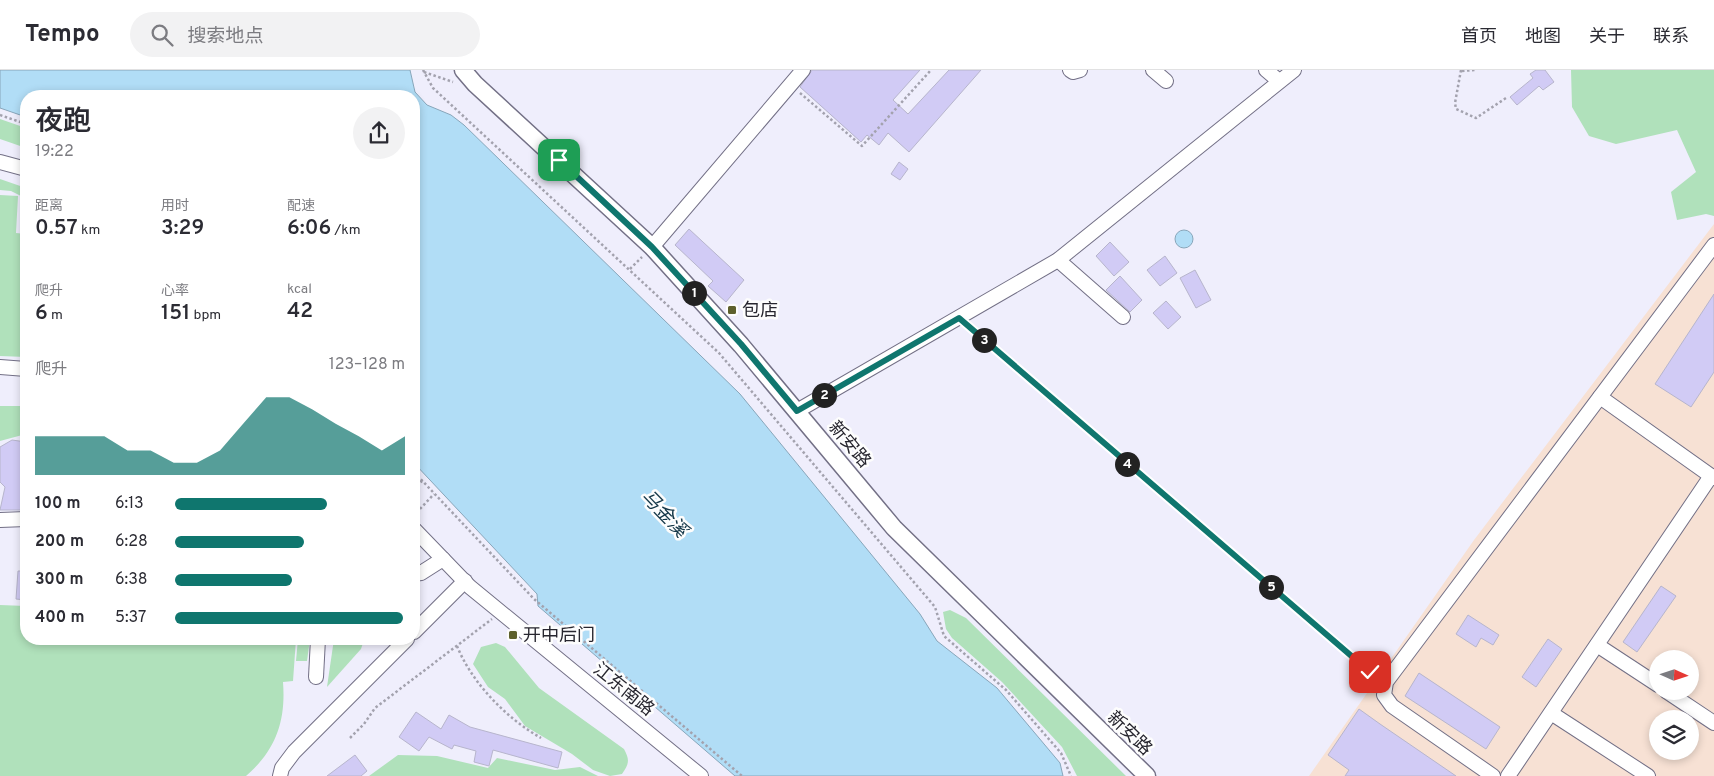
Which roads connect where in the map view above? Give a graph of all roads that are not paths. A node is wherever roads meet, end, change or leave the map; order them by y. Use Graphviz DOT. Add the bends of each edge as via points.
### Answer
graph roads {
  1 [pos="463,70"];
  2 [pos="803,70"];
  3 [pos="1070,70"];
  4 [pos="1080,70"];
  5 [pos="1153,70"];
  6 [pos="1266,70"];
  7 [pos="1294,70"];
  8 [pos="1166,81"];
  9 [pos="1279,81"];
  10 [pos="0,162"];
  11 [pos="20,167"];
  12 [pos="1714,244"];
  13 [pos="652,247"];
  14 [pos="1058,260"];
  15 [pos="1123,317"];
  16 [pos="0,367"];
  17 [pos="20,368"];
  18 [pos="1600,397"];
  19 [pos="797,411"];
  20 [pos="1713,477"];
  21 [pos="20,519"];
  22 [pos="0,520"];
  23 [pos="420,535"];
  24 [pos="443,559"];
  25 [pos="420,573"];
  26 [pos="465,581"];
  27 [pos="420,626"];
  28 [pos="318,645"];
  29 [pos="401,645"];
  30 [pos="1597,646"];
  31 [pos="316,678"];
  32 [pos="1649,679"];
  33 [pos="1680,700"];
  34 [pos="1552,713"];
  35 [pos="1714,723"];
  36 [pos="280,776"];
  37 [pos="701,776"];
  38 [pos="1147,776"];
  39 [pos="1493,776"];
  40 [pos="1508,776"];
  41 [pos="1648,776"];
  1 -- 13 [label="main road, 新安路"];
  2 -- 13 [label="street"];
  3 -- 4 [label="street"];
  5 -- 8 [label="street"];
  6 -- 9 [label="street"];
  7 -- 9 [label="street"];
  9 -- 14 [label="street"];
  10 -- 11 [label="street"];
  12 -- 18 [label="street"];
  13 -- 19 [label="main road, 新安路"];
  14 -- 15 [label="street"];
  14 -- 19 [label="street"];
  16 -- 17 [label="street"];
  18 -- 20 [label="street"];
  18 -- 39 [label="street" via="1386,682 1384,695 1392,706"];
  19 -- 38 [label="main road, 新安路" via="894,528"];
  20 -- 30 [label="street"];
  21 -- 22 [label="street"];
  23 -- 24 [label="street, 江东南路"];
  24 -- 25 [label="street"];
  24 -- 26 [label="street, 江东南路"];
  26 -- 27 [label="street"];
  26 -- 37 [label="street, 江东南路"];
  28 -- 31 [label="street"];
  29 -- 36 [label="street" via="294,752"];
  30 -- 32 [label="street"];
  30 -- 34 [label="street"];
  33 -- 35 [label="street"];
  34 -- 40 [label="street"];
  34 -- 41 [label="street"];
}
